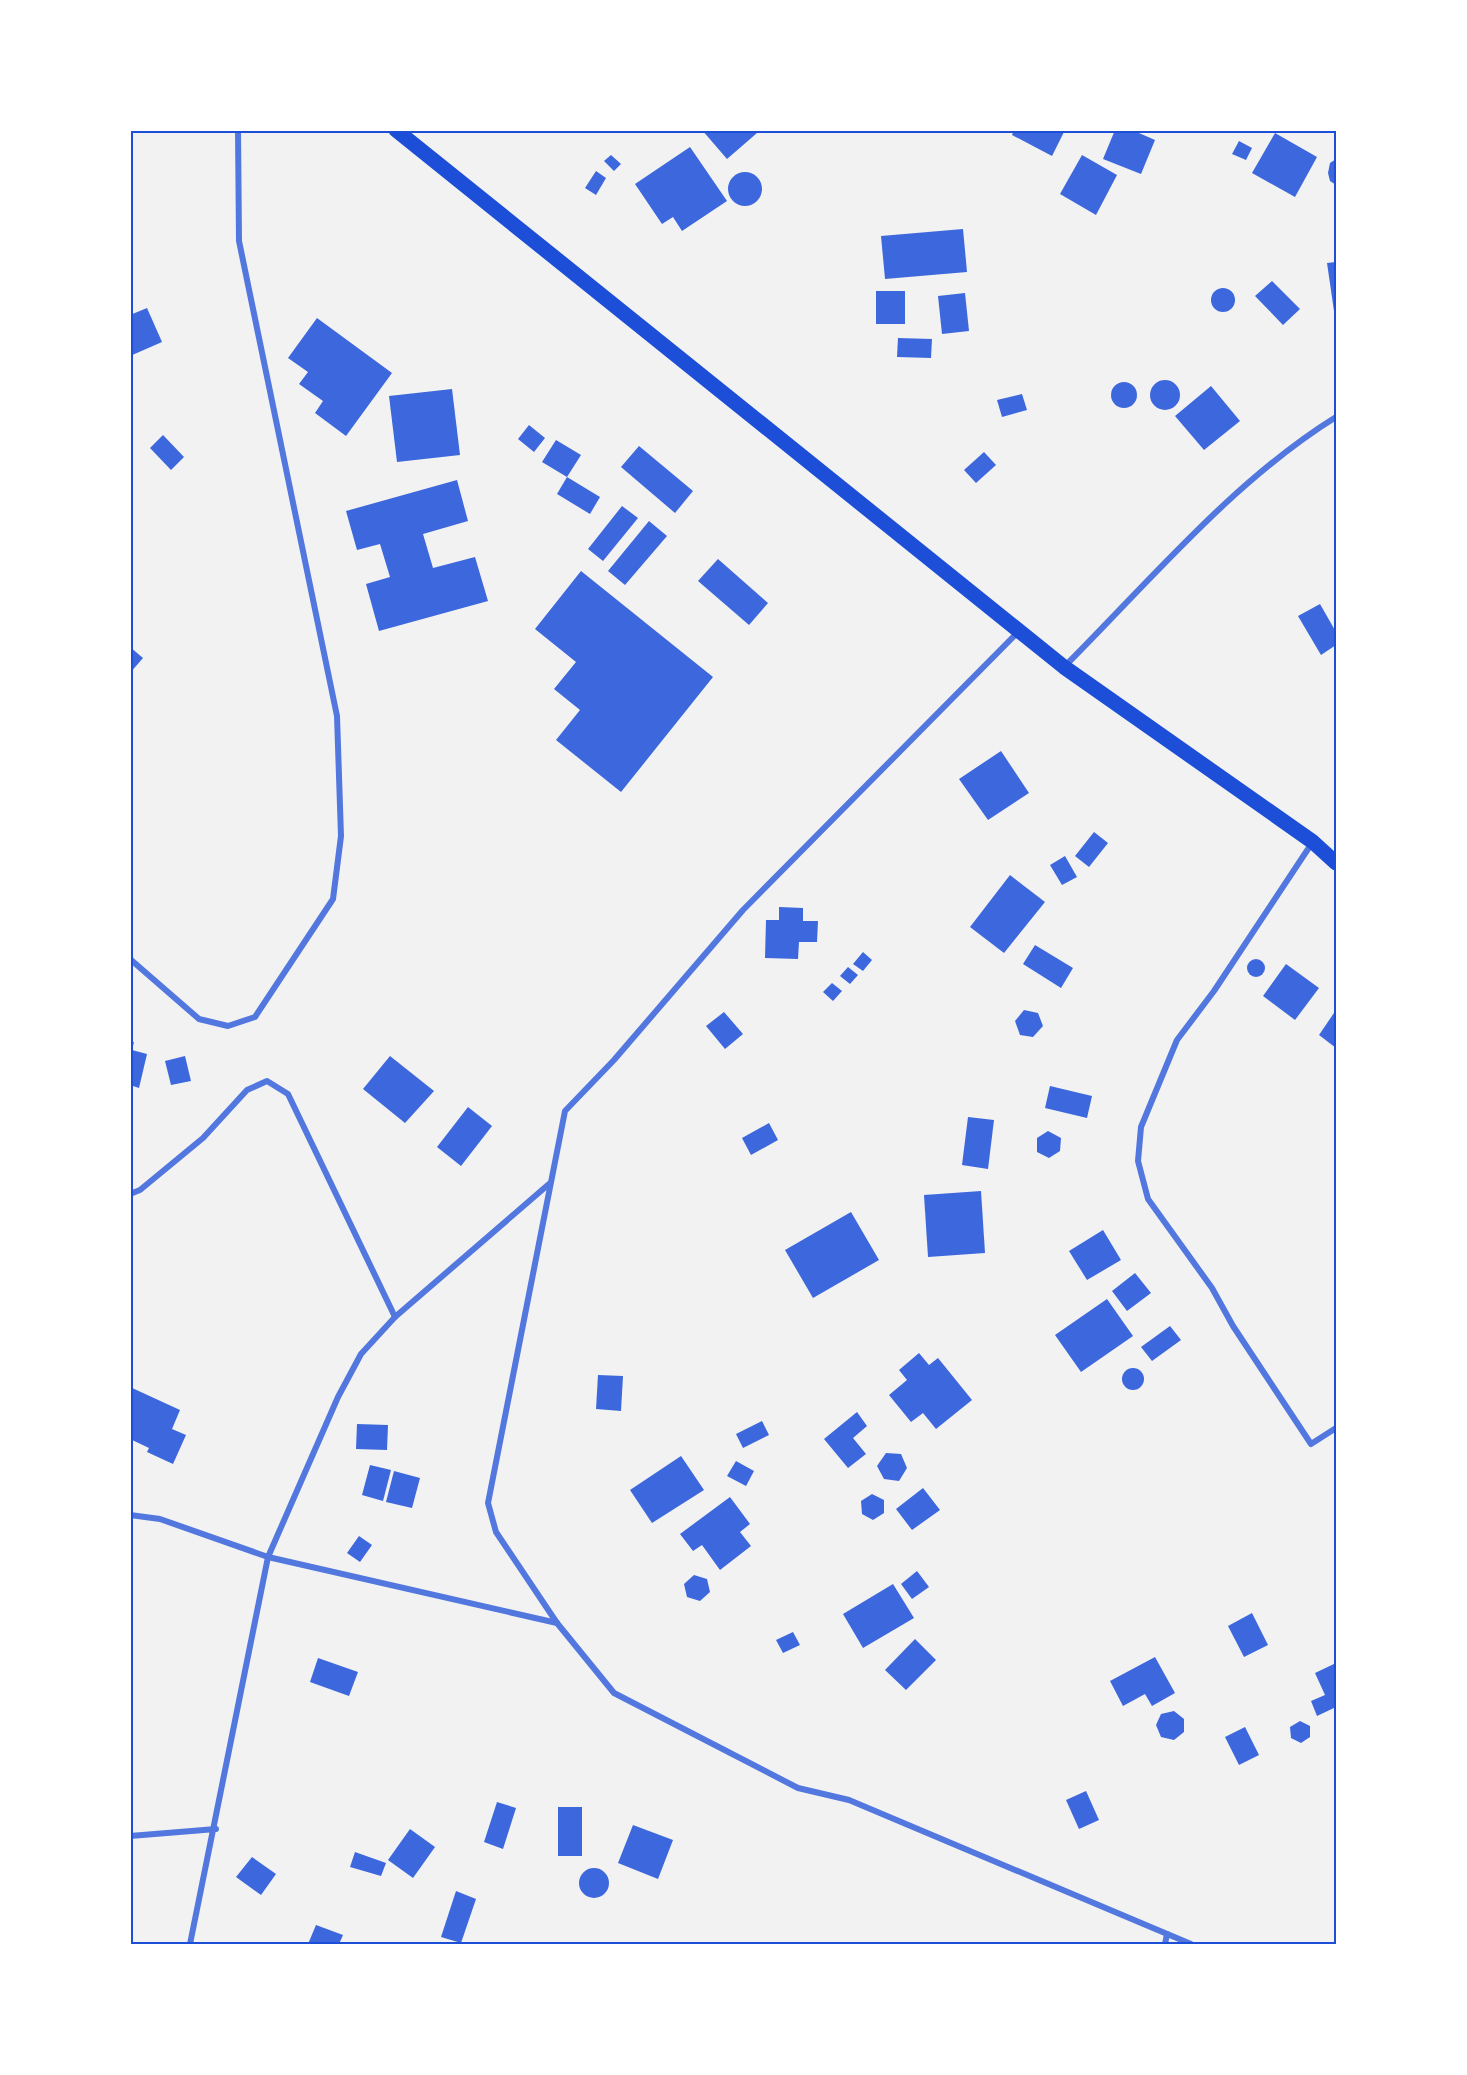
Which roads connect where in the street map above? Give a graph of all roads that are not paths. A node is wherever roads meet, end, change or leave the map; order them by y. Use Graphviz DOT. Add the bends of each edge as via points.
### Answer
graph roads {
  1 [pos="238,130"];
  2 [pos="396,130"];
  3 [pos="1336,417"];
  4 [pos="1019,631"];
  5 [pos="1064,667"];
  6 [pos="1313,842"];
  7 [pos="1336,863"];
  8 [pos="130,959"];
  9 [pos="550,1183"];
  10 [pos="130,1194"];
  11 [pos="395,1317"];
  12 [pos="1336,1428"];
  13 [pos="130,1515"];
  14 [pos="268,1557"];
  15 [pos="557,1623"];
  16 [pos="216,1829"];
  17 [pos="130,1836"];
  18 [pos="1167,1934"];
  19 [pos="190,1944"];
  20 [pos="1165,1944"];
  21 [pos="1191,1944"];
  1 -- 8 [label="street" via="239,241 337,716 341,836 333,899 255,1017 228,1026 199,1019"];
  2 -- 4 [label="main road"];
  3 -- 5 [label="street" via="1299,440 1238,492"];
  4 -- 5 [label="main road"];
  4 -- 9 [label="street" via="743,910 565,1111"];
  5 -- 6 [label="main road"];
  6 -- 7 [label="main road"];
  6 -- 12 [label="street" via="1214,992 1177,1040 1141,1127 1138,1161 1148,1199 1212,1288 1311,1444"];
  9 -- 11 [label="street"];
  9 -- 15 [label="street" via="489,1503 496,1532"];
  10 -- 11 [label="street" via="203,1138 247,1090 267,1081 288,1094"];
  11 -- 14 [label="street" via="361,1354 338,1397"];
  13 -- 14 [label="street" via="160,1519"];
  14 -- 15 [label="street"];
  14 -- 16 [label="street"];
  15 -- 18 [label="street" via="614,1693 798,1788 849,1800"];
  16 -- 17 [label="street"];
  16 -- 19 [label="street"];
  18 -- 20 [label="street"];
  18 -- 21 [label="street"];
}
